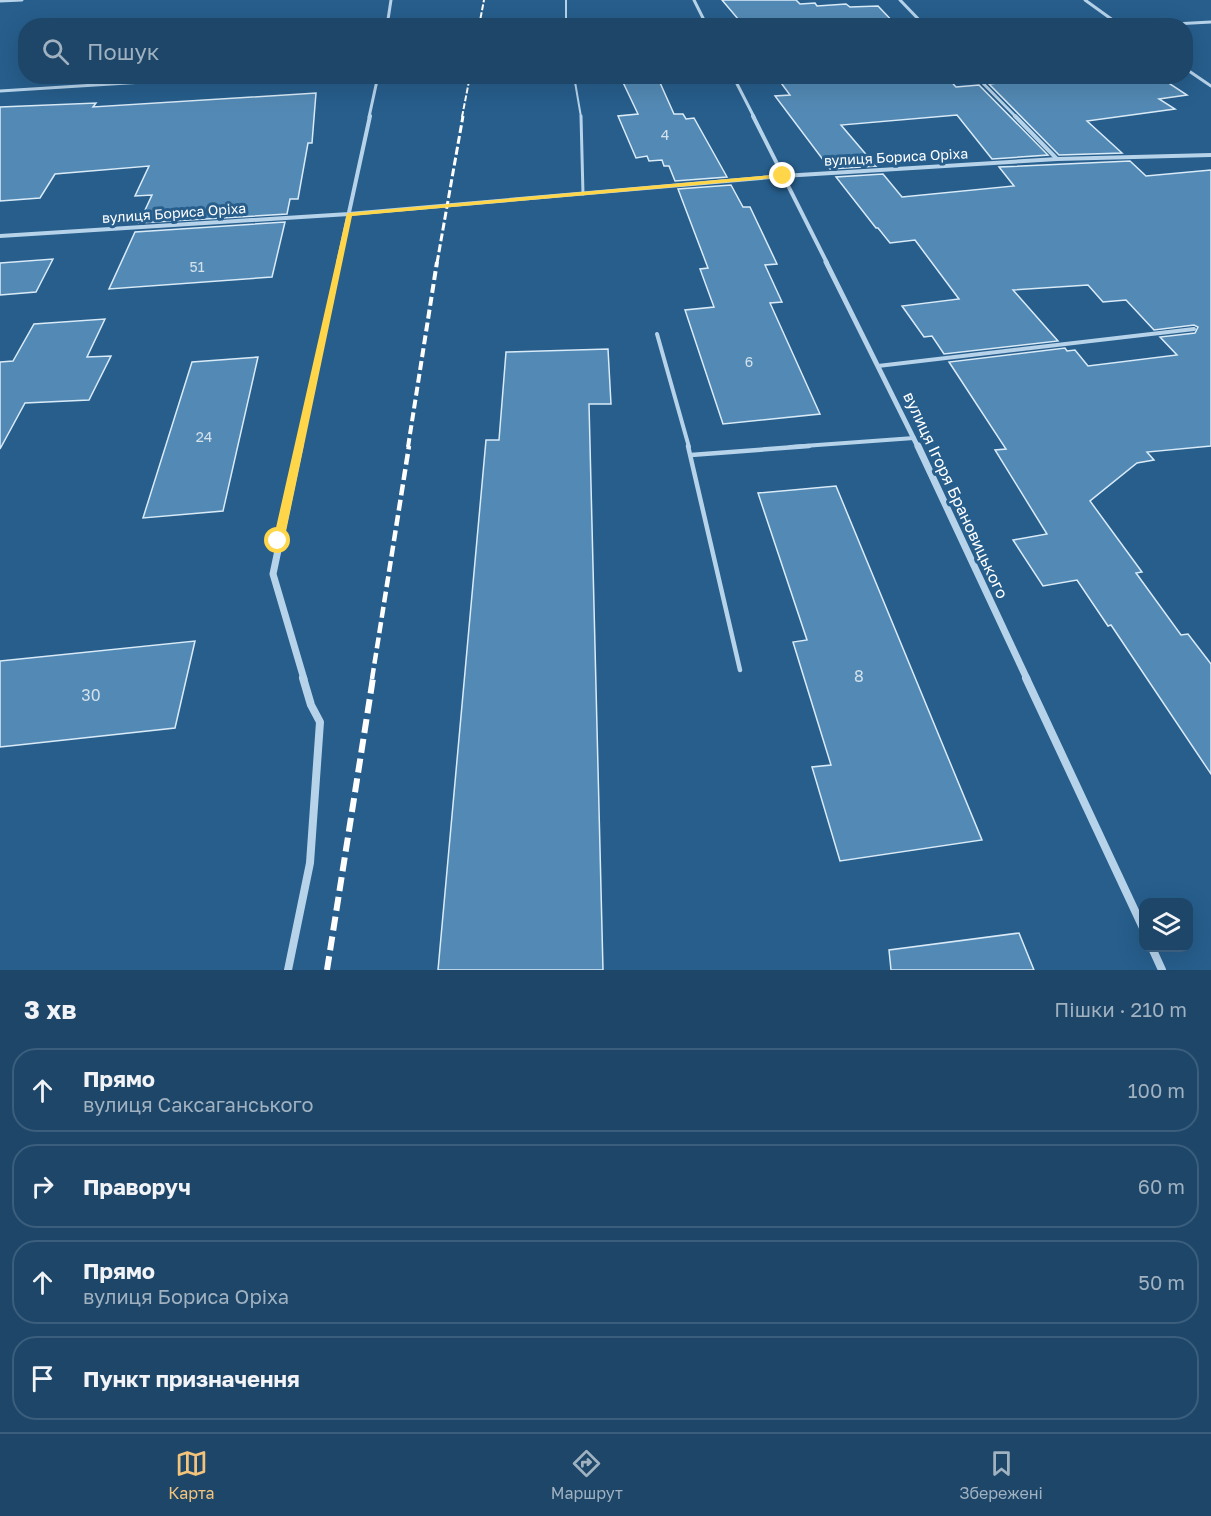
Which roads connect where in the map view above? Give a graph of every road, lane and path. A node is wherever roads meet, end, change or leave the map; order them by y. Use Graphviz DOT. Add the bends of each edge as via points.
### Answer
graph roads {
  1 [pos="22,0"];
  2 [pos="391,0"];
  3 [pos="566,0"];
  4 [pos="694,0"];
  5 [pos="900,0"];
  6 [pos="1086,0"];
  7 [pos="0,1"];
  8 [pos="388,18"];
  9 [pos="566,18"];
  10 [pos="703,18"];
  11 [pos="917,18"];
  12 [pos="1110,18"];
  13 [pos="1211,22"];
  14 [pos="1193,23"];
  15 [pos="1193,74"];
  16 [pos="112,84"];
  17 [pos="376,84"];
  18 [pos="576,84"];
  19 [pos="736,84"];
  20 [pos="984,84"];
  21 [pos="1211,86"];
  22 [pos="0,91"];
  23 [pos="1211,155"];
  24 [pos="1058,159"];
  25 [pos="783,176"];
  26 [pos="583,194"];
  27 [pos="349,214"];
  28 [pos="0,236"];
  29 [pos="1194,329"];
  30 [pos="657,334"];
  31 [pos="878,366"];
  32 [pos="914,438"];
  33 [pos="691,455"];
  34 [pos="740,670"];
  35 [pos="1139,921"];
  36 [pos="1154,952"];
  37 [pos="288,970"];
  38 [pos="1162,970"];
  1 -- 7 [label="street"];
  2 -- 8 [label="street"];
  3 -- 9 [label="lane"];
  4 -- 10 [label="street"];
  5 -- 11 [label="street"];
  6 -- 12 [label="street"];
  13 -- 14 [label="street"];
  15 -- 21 [label="street"];
  16 -- 22 [label="street"];
  17 -- 27 [label="street"];
  18 -- 26 [label="lane" via="581,111"];
  19 -- 25 [label="street, вулиця Ігоря Брановицького"];
  20 -- 24 [label="street"];
  23 -- 24 [label="street, вулиця Бориса Оріха"];
  24 -- 25 [label="street, вулиця Бориса Оріха"];
  25 -- 26 [label="street, вулиця Бориса Оріха"];
  25 -- 31 [label="street, вулиця Ігоря Брановицького"];
  26 -- 27 [label="street, вулиця Бориса Оріха"];
  27 -- 28 [label="street, вулиця Бориса Оріха"];
  27 -- 37 [label="street" via="273,574 320,722 310,863"];
  29 -- 31 [label="lane"];
  30 -- 33 [label="lane"];
  31 -- 32 [label="street, вулиця Ігоря Брановицького"];
  32 -- 33 [label="lane"];
  32 -- 35 [label="street, вулиця Ігоря Брановицького"];
  33 -- 34 [label="lane"];
  36 -- 38 [label="street"];
}
